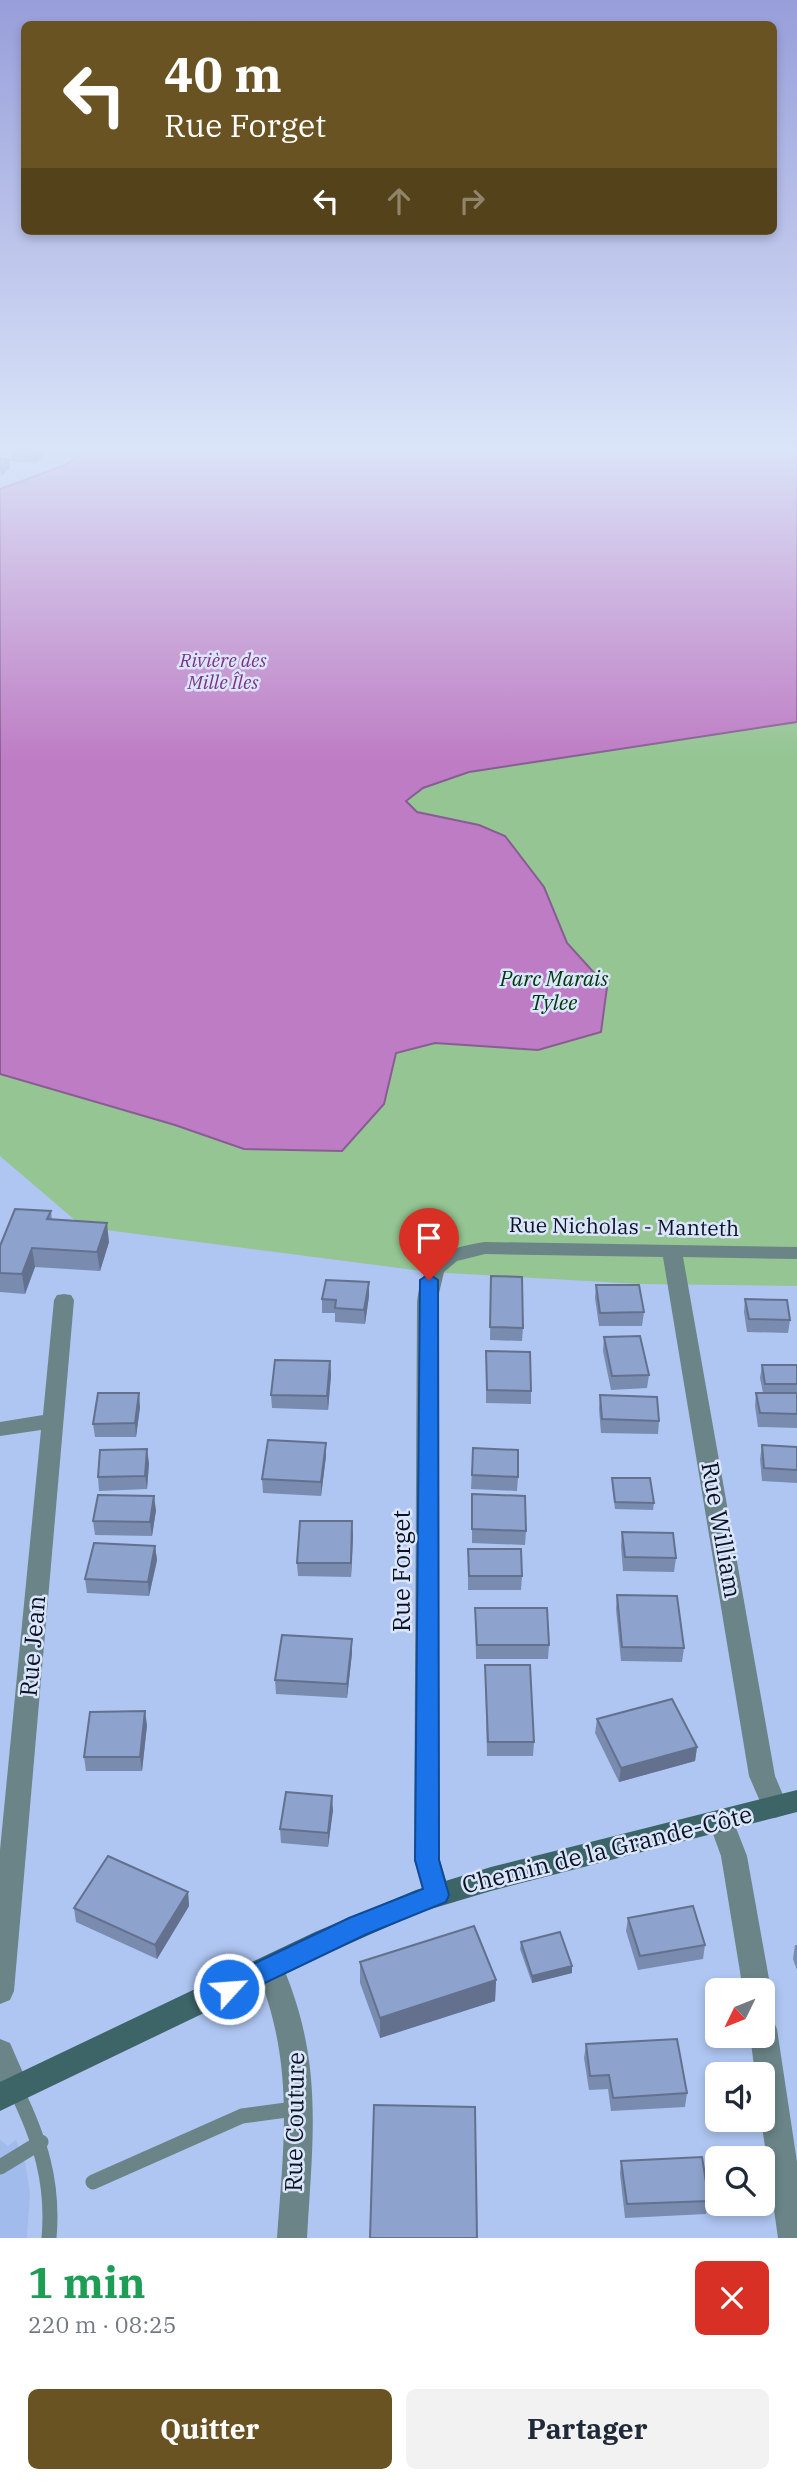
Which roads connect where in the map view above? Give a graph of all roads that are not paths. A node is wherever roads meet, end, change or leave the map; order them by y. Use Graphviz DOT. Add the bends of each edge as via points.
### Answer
graph roads {
  1 [pos="672,1251"];
  2 [pos="797,1253"];
  3 [pos="451,1256"];
  4 [pos="64,1300"];
  5 [pos="54,1421"];
  6 [pos="0,1429"];
  7 [pos="786,1804"];
  8 [pos="722,1823"];
  9 [pos="437,1895"];
  10 [pos="270,1969"];
  11 [pos="755,1978"];
  12 [pos="0,1991"];
  13 [pos="766,2048"];
  14 [pos="0,2053"];
  15 [pos="8,2093"];
  16 [pos="298,2109"];
  17 [pos="41,2142"];
  18 [pos="0,2166"];
  19 [pos="93,2182"];
  20 [pos="49,2238"];
  21 [pos="292,2238"];
  22 [pos="793,2238"];
  1 -- 2 [label="street, Rue Nicholas - Manteth"];
  1 -- 3 [label="street, Rue Nicholas - Manteth" via="485,1248"];
  1 -- 7 [label="street, Rue William" via="762,1776"];
  3 -- 9 [label="street, Rue Forget" via="432,1273 427,1302 427,1860"];
  4 -- 5 [label="street, Rue Jean"];
  5 -- 6 [label="street"];
  5 -- 12 [label="street, Rue Jean"];
  7 -- 8 [label="main road, Chemin de la Grande-Côte"];
  8 -- 9 [label="main road, Chemin de la Grande-Côte"];
  8 -- 11 [label="street" via="734,1856"];
  9 -- 10 [label="main road, Chemin de la Grande-Côte" via="358,1926"];
  10 -- 15 [label="main road, Chemin de la Grande-Côte"];
  10 -- 16 [label="street, Rue Couture" via="284,1998 296,2043"];
  13 -- 22 [label="street"];
  14 -- 15 [label="street"];
  15 -- 17 [label="lane"];
  16 -- 19 [label="lane" via="242,2116"];
  16 -- 21 [label="street, Rue Couture"];
  17 -- 18 [label="lane"];
  17 -- 20 [label="lane" via="51,2183"];
}
